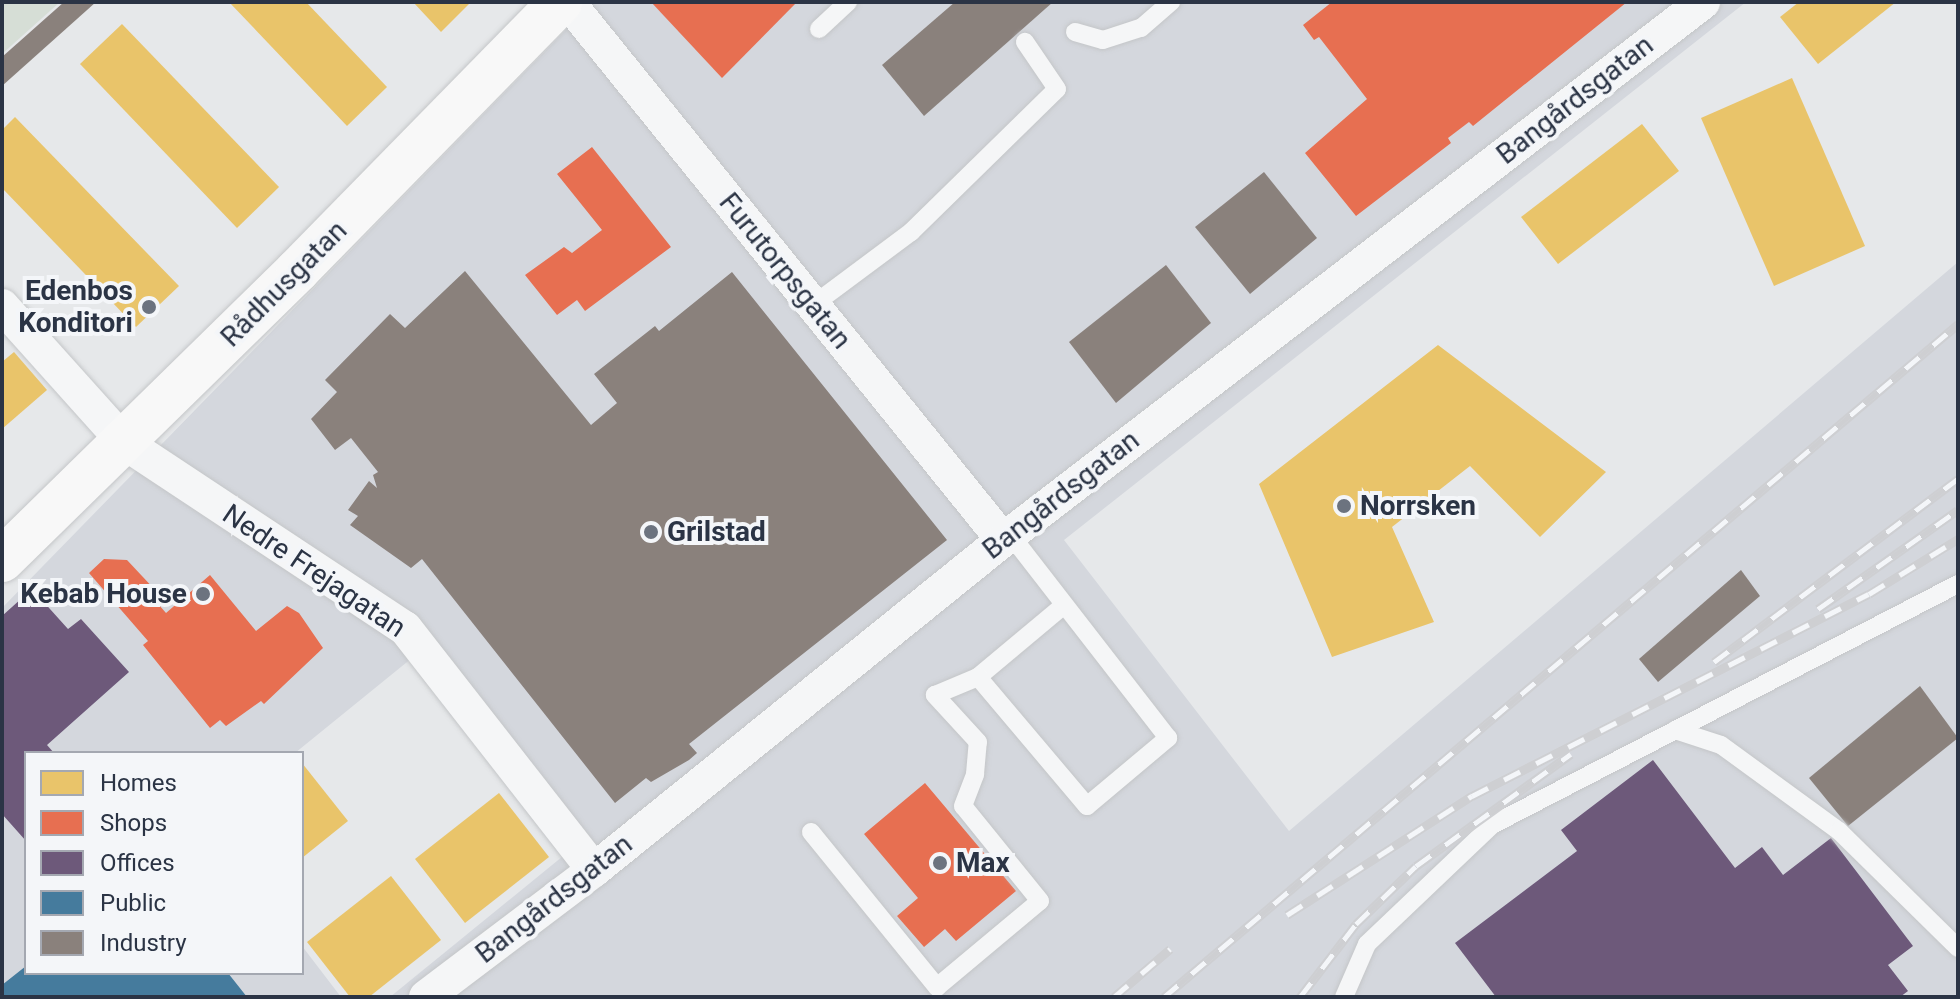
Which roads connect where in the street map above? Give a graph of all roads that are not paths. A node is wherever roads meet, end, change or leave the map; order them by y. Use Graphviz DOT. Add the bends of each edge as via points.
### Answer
graph roads {
  1 [pos="560,2"];
  2 [pos="568,2"];
  3 [pos="848,2"];
  4 [pos="1171,2"];
  5 [pos="1703,2"];
  6 [pos="819,29"];
  7 [pos="1075,32"];
  8 [pos="1025,42"];
  9 [pos="813,305"];
  10 [pos="2,306"];
  11 [pos="125,443"];
  12 [pos="1006,537"];
  13 [pos="2,560"];
  14 [pos="1958,584"];
  15 [pos="1064,605"];
  16 [pos="978,677"];
  17 [pos="1675,730"];
  18 [pos="811,832"];
  19 [pos="594,870"];
  20 [pos="1958,948"];
  21 [pos="426,997"];
  22 [pos="1344,997"];
  1 -- 11 [label="main road, Rådhusgatan"];
  2 -- 9 [label="street, Furutorpsgatan"];
  3 -- 6 [label="lane"];
  4 -- 7 [label="lane" via="1141,28 1103,40"];
  5 -- 12 [label="street, Bangårdsgatan"];
  8 -- 9 [label="lane" via="1057,89 911,232"];
  9 -- 12 [label="street, Furutorpsgatan"];
  10 -- 11 [label="street, Nedre Frejagatan"];
  11 -- 13 [label="main road, Rådhusgatan"];
  11 -- 19 [label="street, Nedre Frejagatan" via="405,628"];
  12 -- 15 [label="lane"];
  12 -- 19 [label="street, Bangårdsgatan"];
  14 -- 17 [label="lane"];
  15 -- 16 [label="lane"];
  15 -- 16 [label="lane" via="1168,738 1087,806"];
  16 -- 18 [label="lane" via="935,695 978,742 975,774 963,806 1040,901 937,987"];
  17 -- 20 [label="lane" via="1721,745 1839,831"];
  17 -- 22 [label="lane" via="1492,825 1367,944"];
  19 -- 21 [label="street, Bangårdsgatan"];
}
